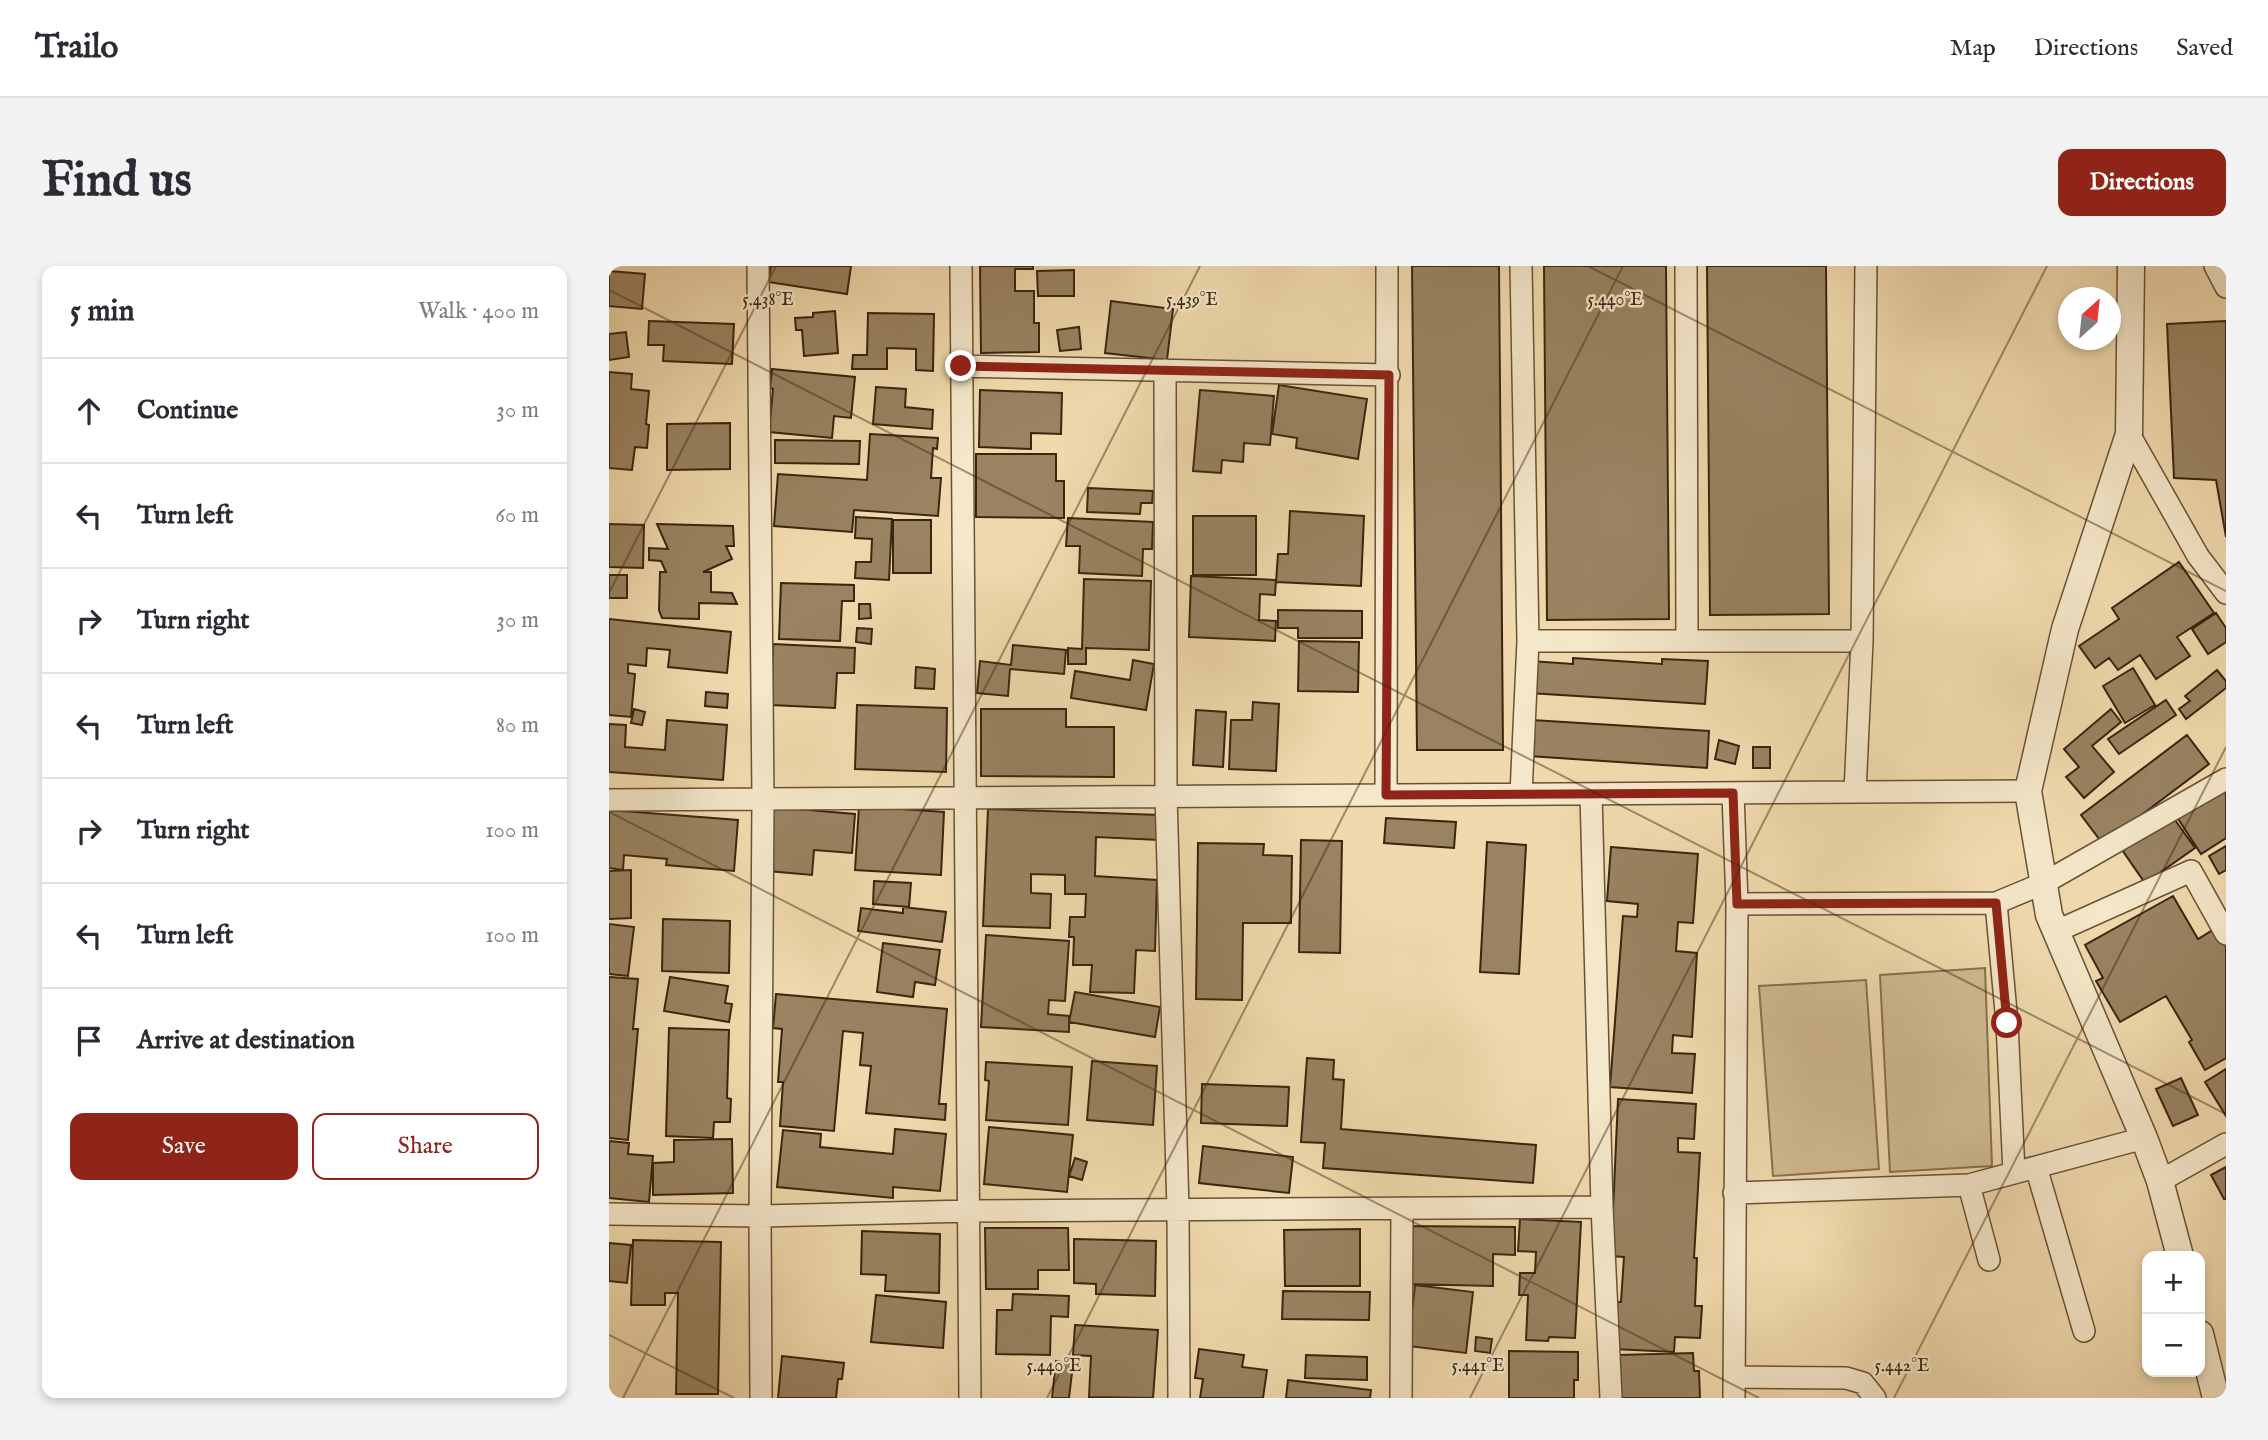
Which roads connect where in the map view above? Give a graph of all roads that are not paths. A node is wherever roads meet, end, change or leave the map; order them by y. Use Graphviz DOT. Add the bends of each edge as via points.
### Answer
graph roads {
  1 [pos="758,266"];
  2 [pos="961,266"];
  3 [pos="1387,266"];
  4 [pos="1521,266"];
  5 [pos="1686,266"];
  6 [pos="1867,266"];
  7 [pos="2131,266"];
  8 [pos="2215,266"];
  9 [pos="2226,287"];
  10 [pos="961,366"];
  11 [pos="1165,370"];
  12 [pos="1389,375"];
  13 [pos="2129,433"];
  14 [pos="2225,594"];
  15 [pos="1528,641"];
  16 [pos="1687,641"];
  17 [pos="1862,641"];
  18 [pos="2226,779"];
  19 [pos="2028,791"];
  20 [pos="1855,792"];
  21 [pos="1733,793"];
  22 [pos="1521,794"];
  23 [pos="1591,794"];
  24 [pos="1386,795"];
  25 [pos="1166,796"];
  26 [pos="965,798"];
  27 [pos="763,799"];
  28 [pos="609,800"];
  29 [pos="2044,883"];
  30 [pos="1996,903"];
  31 [pos="1737,904"];
  32 [pos="2057,931"];
  33 [pos="2226,934"];
  34 [pos="2144,1138"];
  35 [pos="2226,1144"];
  36 [pos="2036,1167"];
  37 [pos="2014,1173"];
  38 [pos="2160,1181"];
  39 [pos="1969,1185"];
  40 [pos="1734,1193"];
  41 [pos="1602,1207"];
  42 [pos="1402,1208"];
  43 [pos="1178,1209"];
  44 [pos="969,1211"];
  45 [pos="609,1214"];
  46 [pos="760,1216"];
  47 [pos="2179,1251"];
  48 [pos="1989,1260"];
  49 [pos="2084,1331"];
  50 [pos="2205,1354"];
  51 [pos="1734,1377"];
  52 [pos="761,1398"];
  53 [pos="970,1398"];
  54 [pos="1179,1398"];
  55 [pos="1401,1398"];
  56 [pos="1611,1398"];
  57 [pos="1734,1398"];
  58 [pos="1875,1398"];
  59 [pos="2216,1398"];
  1 -- 27 [label="street"];
  2 -- 10 [label="street"];
  3 -- 12 [label="street"];
  4 -- 15 [label="street"];
  5 -- 16 [label="street"];
  6 -- 17 [label="street"];
  7 -- 13 [label="street"];
  8 -- 9 [label="street"];
  10 -- 11 [label="street"];
  10 -- 26 [label="street"];
  11 -- 12 [label="street"];
  11 -- 25 [label="street"];
  12 -- 24 [label="street"];
  13 -- 14 [label="street" via="2197,556"];
  13 -- 19 [label="street" via="2065,629"];
  15 -- 16 [label="street"];
  15 -- 22 [label="street"];
  16 -- 17 [label="street"];
  17 -- 20 [label="street"];
  18 -- 29 [label="street"];
  19 -- 20 [label="street"];
  19 -- 29 [label="street"];
  20 -- 21 [label="street"];
  21 -- 23 [label="street"];
  21 -- 31 [label="street"];
  22 -- 23 [label="street"];
  22 -- 24 [label="street"];
  23 -- 41 [label="street"];
  24 -- 25 [label="street"];
  25 -- 26 [label="street"];
  25 -- 43 [label="street"];
  26 -- 27 [label="street"];
  26 -- 44 [label="street"];
  27 -- 28 [label="street"];
  27 -- 46 [label="street"];
  29 -- 30 [label="street"];
  29 -- 32 [label="street" via="2049,915"];
  30 -- 31 [label="street"];
  30 -- 37 [label="street"];
  31 -- 40 [label="street"];
  32 -- 33 [label="street" via="2191,871"];
  32 -- 34 [label="street"];
  34 -- 36 [label="street"];
  34 -- 38 [label="street"];
  35 -- 38 [label="street"];
  36 -- 37 [label="street"];
  36 -- 49 [label="street"];
  37 -- 39 [label="street"];
  38 -- 47 [label="street"];
  39 -- 40 [label="street"];
  39 -- 48 [label="street"];
  40 -- 51 [label="street"];
  41 -- 42 [label="street"];
  41 -- 56 [label="street"];
  42 -- 43 [label="street"];
  42 -- 55 [label="street"];
  43 -- 44 [label="street"];
  43 -- 54 [label="street"];
  44 -- 46 [label="street"];
  44 -- 53 [label="street"];
  45 -- 46 [label="street"];
  46 -- 52 [label="street"];
  50 -- 59 [label="street"];
  51 -- 57 [label="street"];
  51 -- 58 [label="street" via="1846,1378 1863,1383"];
}
